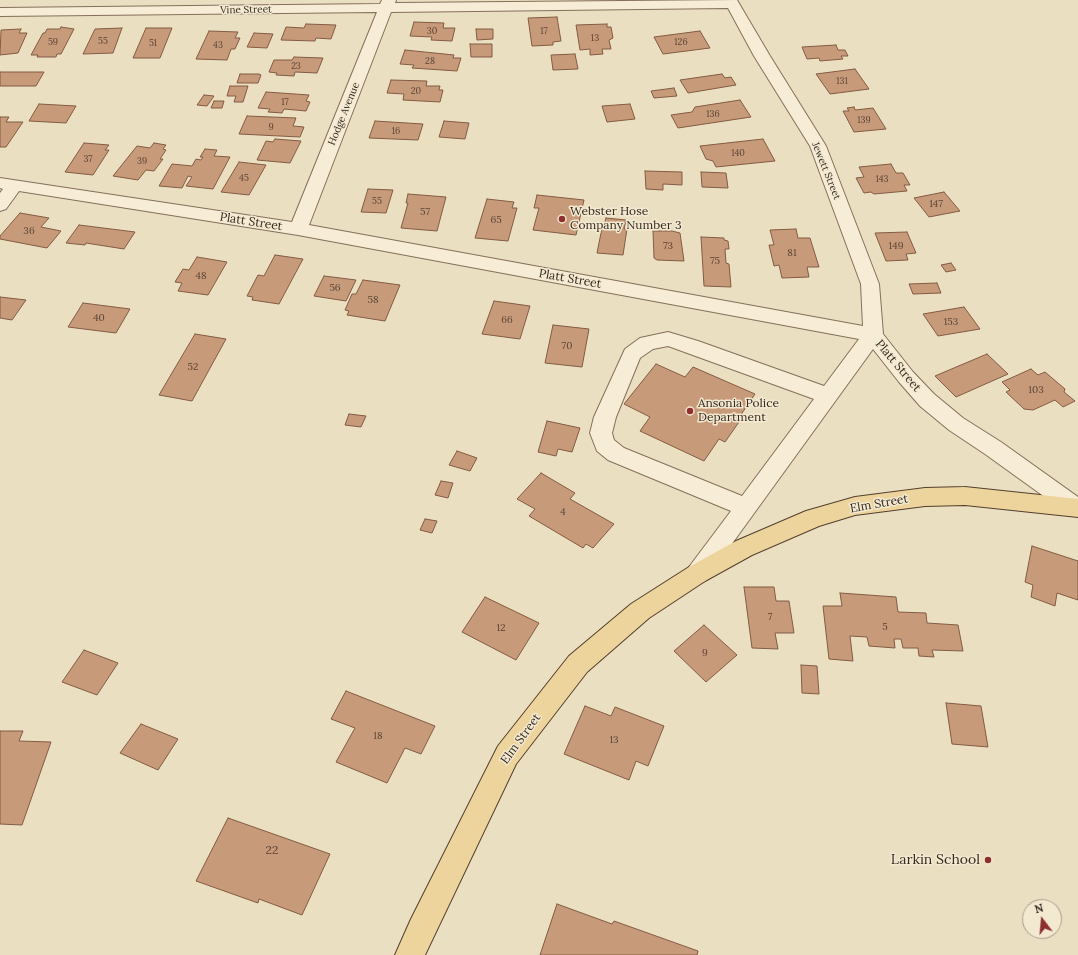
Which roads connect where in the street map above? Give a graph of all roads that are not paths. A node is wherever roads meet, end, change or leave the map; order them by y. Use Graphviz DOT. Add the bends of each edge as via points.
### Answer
graph roads {
  1 [pos="731,2"];
  2 [pos="388,4"];
  3 [pos="0,12"];
  4 [pos="7,185"];
  5 [pos="0,205"];
  6 [pos="298,229"];
  7 [pos="873,335"];
  8 [pos="828,396"];
  9 [pos="746,507"];
  10 [pos="1076,508"];
  11 [pos="697,574"];
  12 [pos="410,955"];
  1 -- 2 [label="street, Vine Street"];
  1 -- 7 [label="street, Jewett Street" via="818,146 870,284"];
  2 -- 3 [label="street, Vine Street"];
  2 -- 6 [label="street, Hodge Avenue"];
  4 -- 5 [label="street"];
  4 -- 6 [label="street, Platt Street"];
  6 -- 7 [label="street, Platt Street"];
  7 -- 8 [label="street, Elm Street"];
  7 -- 10 [label="street, Platt Street" via="901,372 927,400 956,424"];
  8 -- 9 [label="street, Elm Street"];
  8 -- 9 [label="street" via="668,340 647,343 632,354 605,417 601,433 605,445 616,454"];
  9 -- 11 [label="street, Elm Street"];
  10 -- 11 [label="main road, Elm Street" via="965,496 925,497 855,506 814,518 751,545"];
  11 -- 12 [label="main road, Elm Street" via="640,611 578,664 507,755"];
}
